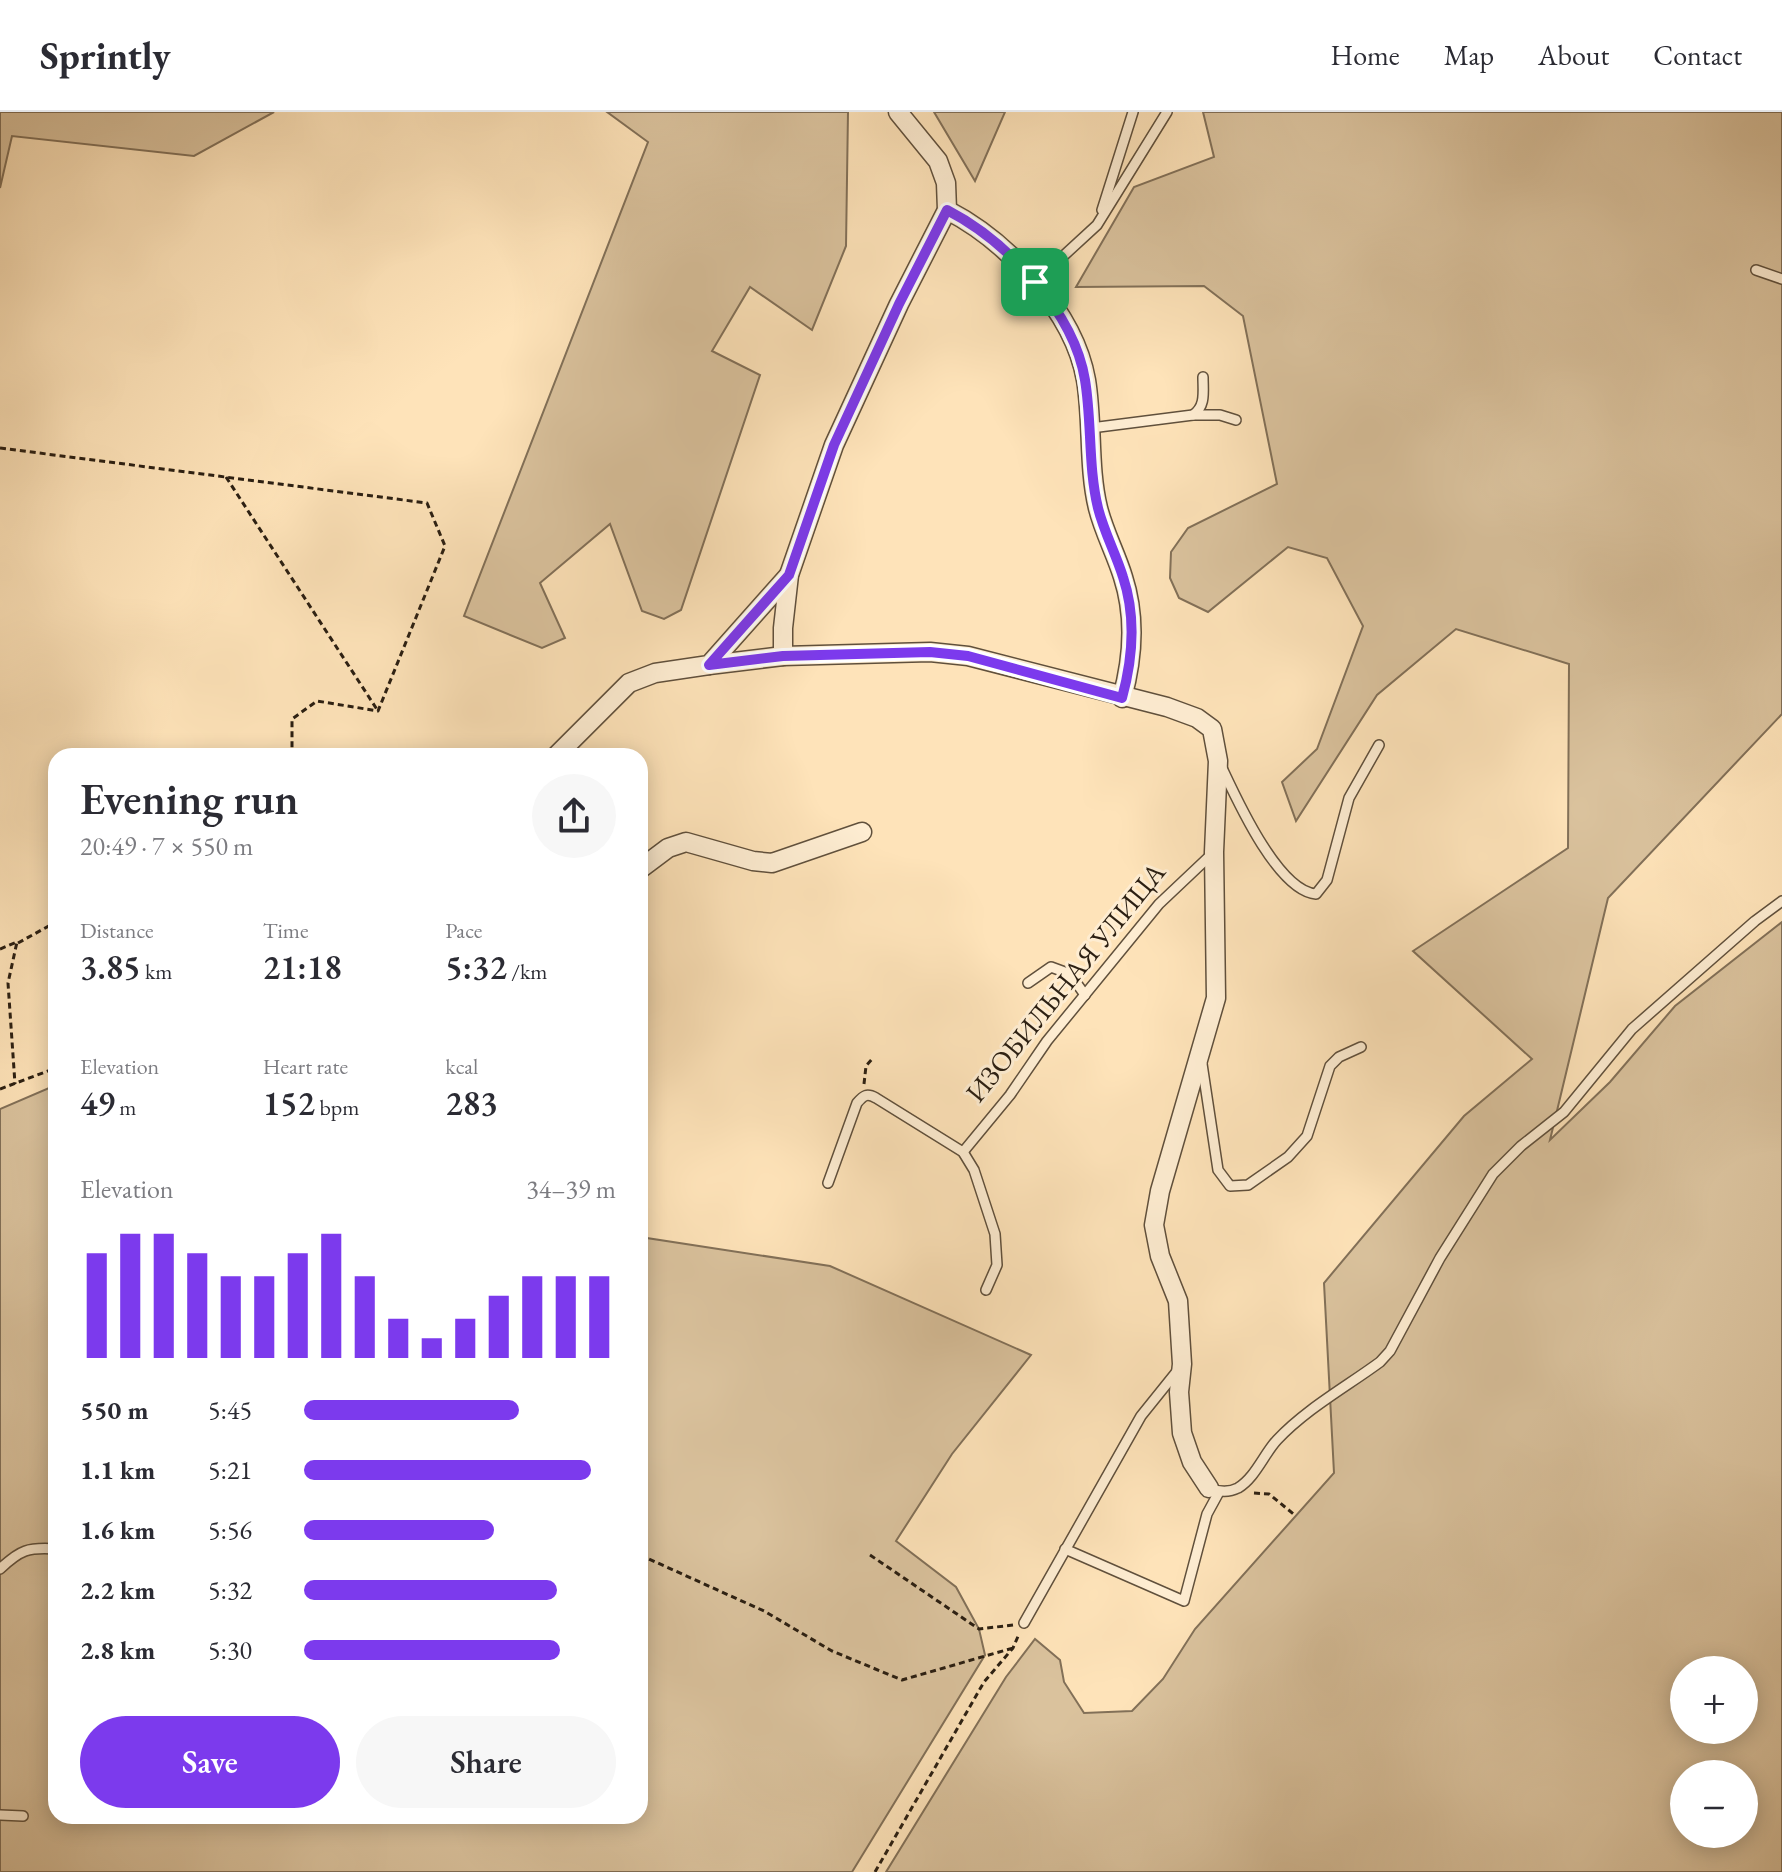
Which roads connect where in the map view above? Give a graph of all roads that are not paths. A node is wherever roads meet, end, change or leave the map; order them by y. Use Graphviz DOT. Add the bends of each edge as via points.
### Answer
graph roads {
  1 [pos="898,112"];
  2 [pos="1133,112"];
  3 [pos="1167,112"];
  4 [pos="947,210"];
  5 [pos="1097,225"];
  6 [pos="1756,270"];
  7 [pos="1782,279"];
  8 [pos="1035,282"];
  9 [pos="1203,377"];
  10 [pos="1193,415"];
  11 [pos="1236,420"];
  12 [pos="1091,428"];
  13 [pos="789,575"];
  14 [pos="783,656"];
  15 [pos="709,665"];
  16 [pos="1122,698"];
  17 [pos="1379,745"];
  18 [pos="564,748"];
  19 [pos="1218,761"];
  20 [pos="862,832"];
  21 [pos="1214,852"];
  22 [pos="648,863"];
  23 [pos="1782,901"];
  24 [pos="1028,983"];
  25 [pos="1085,995"];
  26 [pos="1361,1047"];
  27 [pos="1201,1053"];
  28 [pos="963,1152"];
  29 [pos="828,1183"];
  30 [pos="986,1290"];
  31 [pos="1182,1364"];
  32 [pos="1214,1490"];
  33 [pos="48,1548"];
  34 [pos="1065,1549"];
  35 [pos="0,1569"];
  36 [pos="1024,1623"];
  37 [pos="0,1815"];
  38 [pos="23,1816"];
  1 -- 4 [label="street" via="938,161"];
  2 -- 5 [label="lane"];
  3 -- 5 [label="lane"];
  4 -- 8 [label="street" via="994,240"];
  4 -- 13 [label="street" via="834,445"];
  5 -- 8 [label="lane"];
  6 -- 7 [label="lane"];
  8 -- 12 [label="street" via="1077,352"];
  9 -- 10 [label="lane" via="1204,400"];
  10 -- 11 [label="lane"];
  10 -- 12 [label="lane"];
  12 -- 16 [label="street" via="1097,507 1129,605 1132,636"];
  13 -- 14 [label="street"];
  13 -- 15 [label="street"];
  14 -- 15 [label="street"];
  14 -- 16 [label="street" via="968,656"];
  15 -- 18 [label="street" via="655,673 629,683"];
  16 -- 19 [label="street" via="1197,718 1212,729"];
  17 -- 19 [label="lane" via="1349,798 1327,880 1316,894 1291,881 1273,861"];
  19 -- 21 [label="street"];
  20 -- 22 [label="street" via="772,863 686,842"];
  21 -- 25 [label="lane, ИЗОБИЛЬНАЯ УЛИЦА" via="1159,904"];
  21 -- 27 [label="street" via="1216,998"];
  23 -- 32 [label="lane" via="1632,1029 1564,1112 1506,1159 1380,1362 1300,1420 1242,1486"];
  24 -- 25 [label="lane" via="1051,967 1070,974"];
  25 -- 28 [label="lane, ИЗОБИЛЬНАЯ УЛИЦА"];
  26 -- 27 [label="lane" via="1330,1066 1299,1147 1239,1187 1230,1186 1218,1170"];
  27 -- 31 [label="street" via="1154,1225 1178,1301"];
  28 -- 29 [label="lane" via="876,1098 863,1096"];
  28 -- 30 [label="lane" via="995,1234 997,1265"];
  31 -- 32 [label="street" via="1182,1433 1192,1462"];
  31 -- 34 [label="lane" via="1141,1416"];
  32 -- 34 [label="lane" via="1184,1601"];
  33 -- 35 [label="lane" via="17,1553"];
  34 -- 36 [label="lane"];
  37 -- 38 [label="lane"];
}
